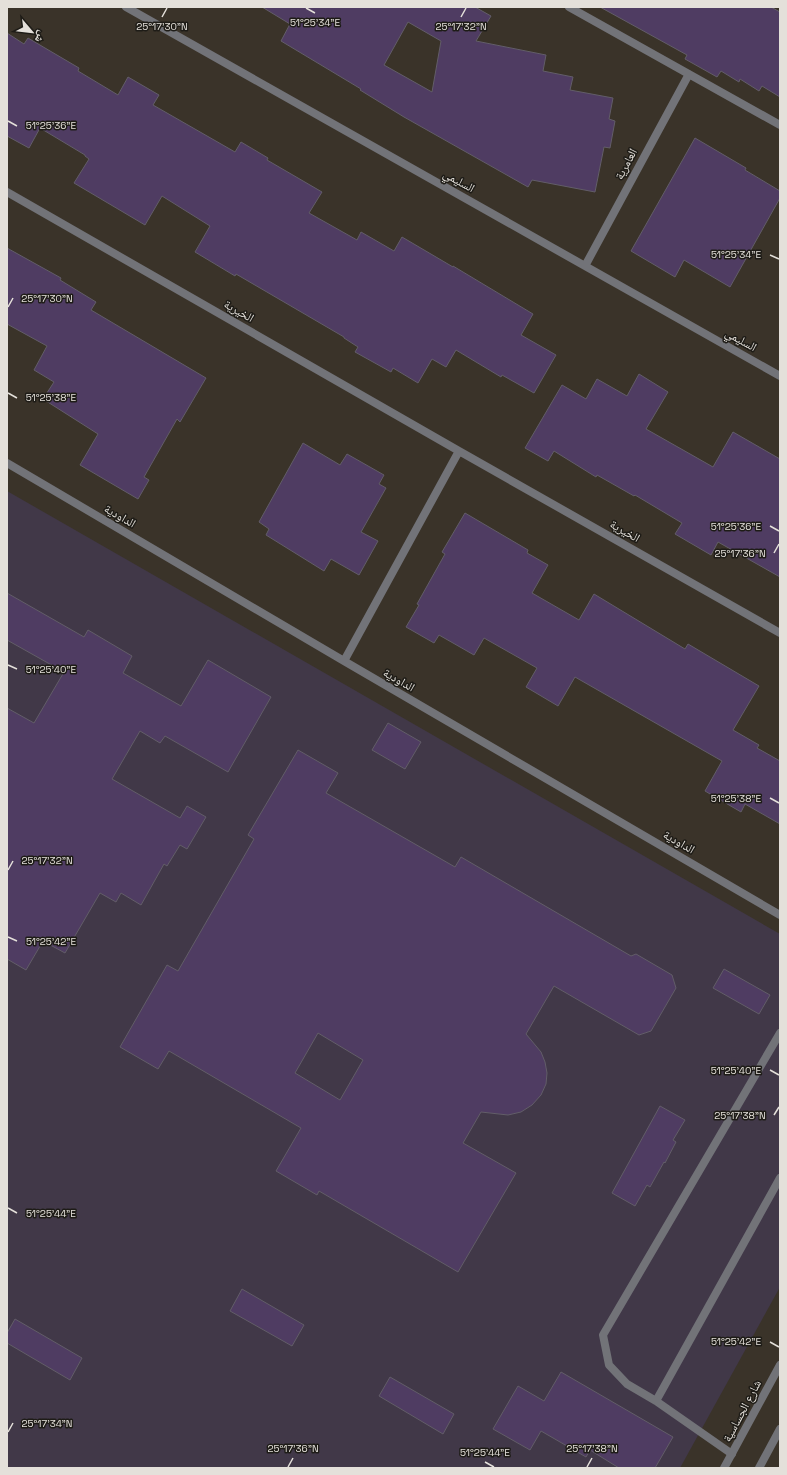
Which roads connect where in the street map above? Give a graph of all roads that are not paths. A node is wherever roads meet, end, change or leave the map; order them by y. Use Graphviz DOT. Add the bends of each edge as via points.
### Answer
graph roads {
  1 [pos="126,7"];
  2 [pos="569,7"];
  3 [pos="689,74"];
  4 [pos="780,125"];
  5 [pos="7,192"];
  6 [pos="585,266"];
  7 [pos="780,376"];
  8 [pos="459,451"];
  9 [pos="7,463"];
  10 [pos="780,633"];
  11 [pos="344,661"];
  12 [pos="780,915"];
  13 [pos="779,1036"];
  14 [pos="780,1178"];
  15 [pos="780,1365"];
  16 [pos="656,1400"];
  17 [pos="780,1429"];
  18 [pos="732,1454"];
  19 [pos="724,1468"];
  20 [pos="759,1468"];
  1 -- 6 [label="street, السليمي"];
  2 -- 3 [label="street"];
  3 -- 4 [label="street"];
  3 -- 6 [label="street, العامرية"];
  5 -- 8 [label="street, الخيرية"];
  6 -- 7 [label="street, السليمي"];
  8 -- 10 [label="street, الخيرية"];
  8 -- 11 [label="street"];
  9 -- 11 [label="street, الداودية"];
  11 -- 12 [label="street, الداودية"];
  13 -- 16 [label="street" via="603,1335 609,1365 627,1384"];
  14 -- 16 [label="street"];
  15 -- 18 [label="street, شارع الجساسية"];
  16 -- 18 [label="street"];
  17 -- 20 [label="street"];
  18 -- 19 [label="street, شارع الجساسية"];
}
